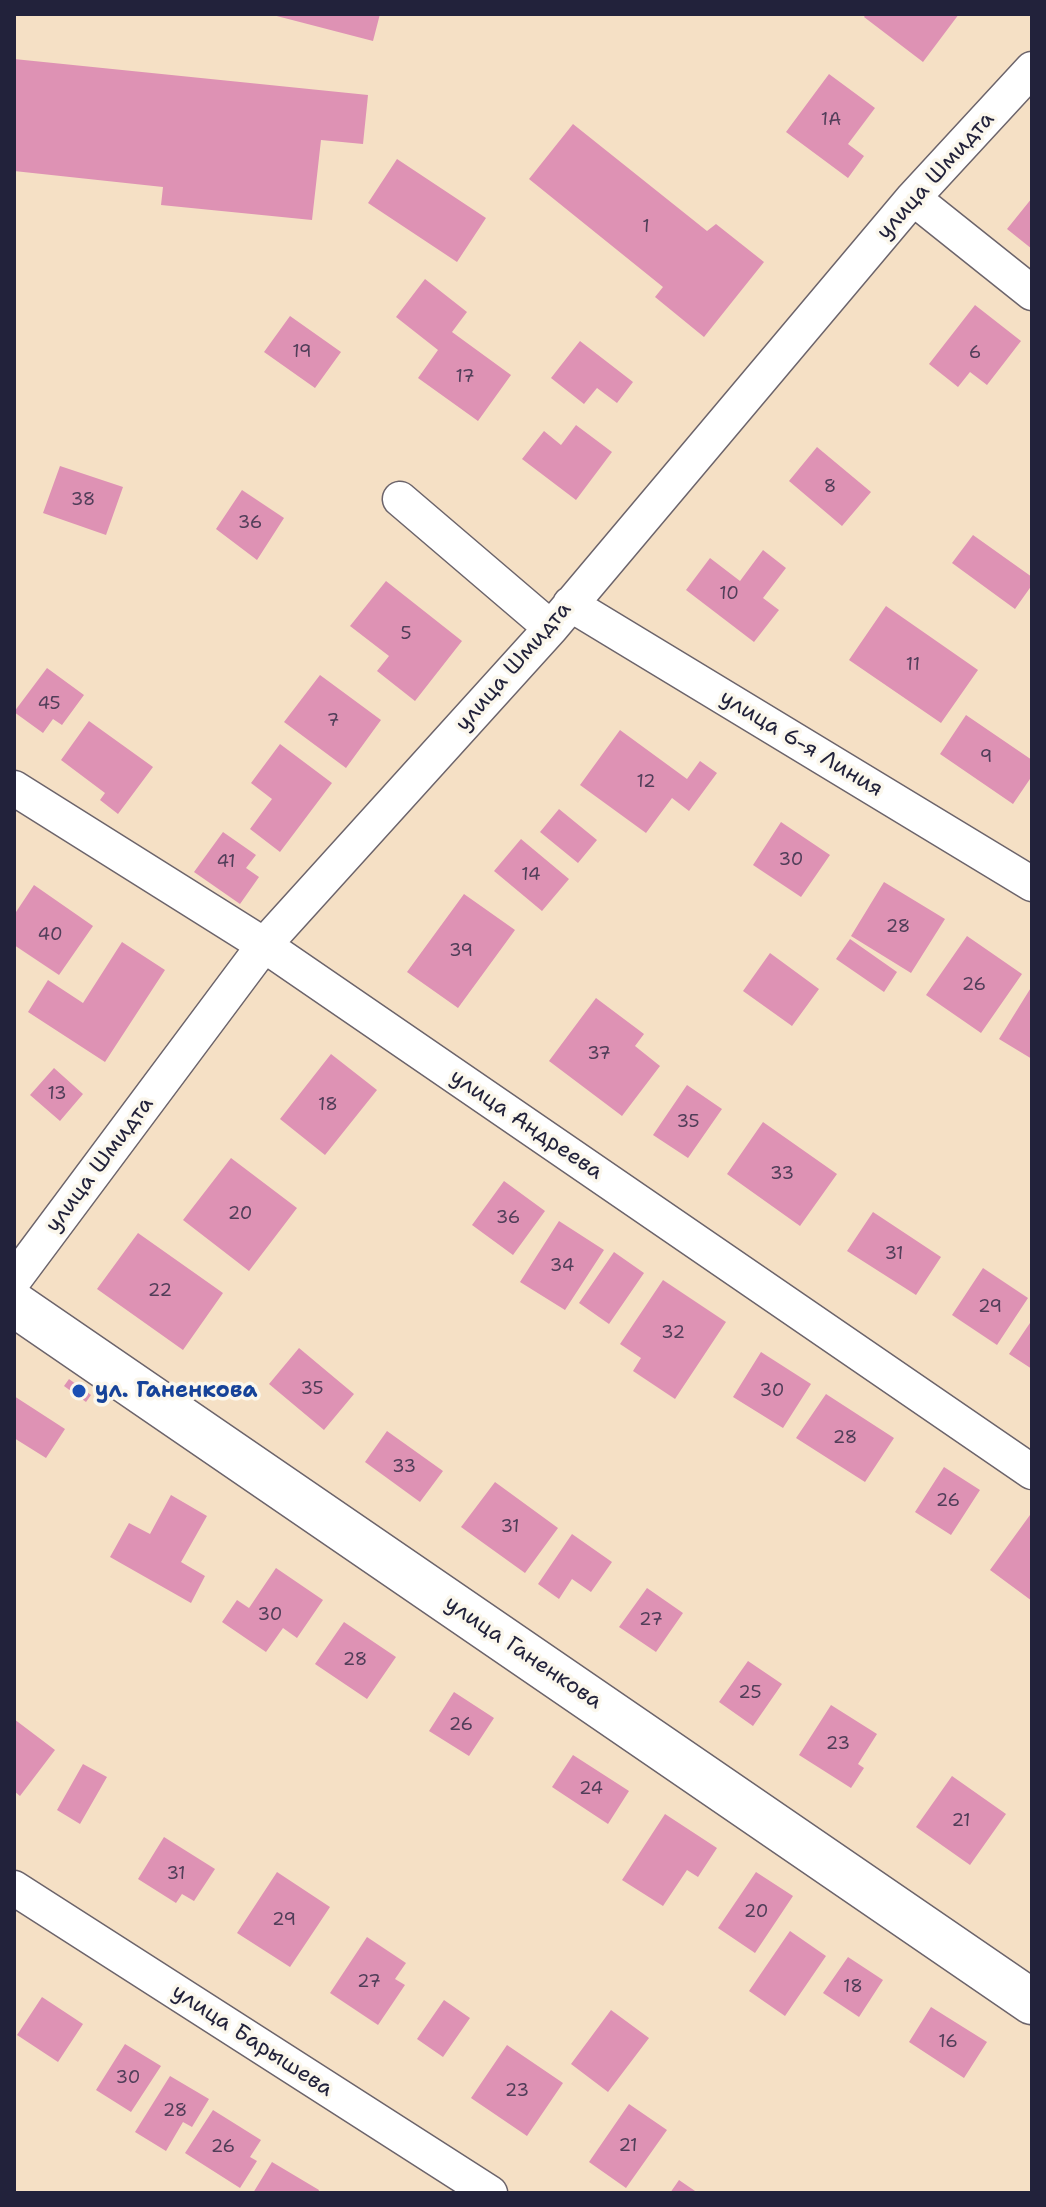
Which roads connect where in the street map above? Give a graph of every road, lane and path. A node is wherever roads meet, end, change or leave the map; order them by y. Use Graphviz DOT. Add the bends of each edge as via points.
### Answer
graph roads {
  1 [pos="1032,69"];
  2 [pos="913,198"];
  3 [pos="1032,293"];
  4 [pos="400,499"];
  5 [pos="561,616"];
  6 [pos="14,788"];
  7 [pos="1032,884"];
  8 [pos="264,945"];
  9 [pos="14,1280"];
  10 [pos="14,1304"];
  11 [pos="1032,1472"];
  12 [pos="14,1888"];
  13 [pos="1032,2002"];
  14 [pos="490,2193"];
  1 -- 2 [label="street, улица Шмидта"];
  2 -- 3 [label="street"];
  2 -- 5 [label="street, улица Шмидта"];
  4 -- 5 [label="street, улица 6-я Линия"];
  5 -- 7 [label="street, улица 6-я Линия"];
  5 -- 8 [label="street, улица Шмидта"];
  6 -- 8 [label="street, улица Андреева"];
  8 -- 9 [label="street, улица Шмидта"];
  8 -- 11 [label="street, улица Андреева"];
  10 -- 13 [label="street, улица Ганенкова"];
  12 -- 14 [label="street, улица Барышева"];
}
